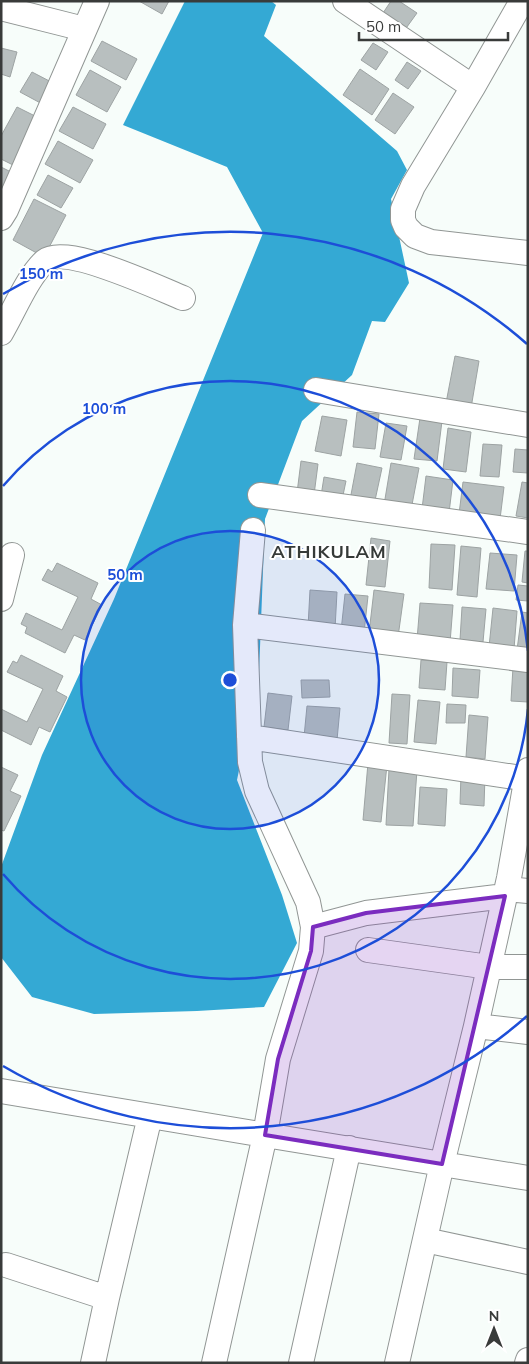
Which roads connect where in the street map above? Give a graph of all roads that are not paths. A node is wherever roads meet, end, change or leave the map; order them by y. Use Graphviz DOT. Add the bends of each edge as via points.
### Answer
graph roads {
  1 [pos="97,1"];
  2 [pos="345,1"];
  3 [pos="522,1"];
  4 [pos="1,8"];
  5 [pos="84,29"];
  6 [pos="473,87"];
  7 [pos="1,218"];
  8 [pos="528,253"];
  9 [pos="183,298"];
  10 [pos="1,333"];
  11 [pos="316,390"];
  12 [pos="528,425"];
  13 [pos="260,495"];
  14 [pos="253,530"];
  15 [pos="528,532"];
  16 [pos="12,555"];
  17 [pos="1,599"];
  18 [pos="245,625"];
  19 [pos="528,660"];
  20 [pos="249,737"];
  21 [pos="527,776"];
  22 [pos="513,892"];
  23 [pos="313,927"];
  24 [pos="368,950"];
  25 [pos="528,966"];
  26 [pos="489,967"];
  27 [pos="476,1026"];
  28 [pos="528,1032"];
  29 [pos="1,1091"];
  30 [pos="150,1116"];
  31 [pos="265,1135"];
  32 [pos="348,1148"];
  33 [pos="442,1164"];
  34 [pos="528,1178"];
  35 [pos="425,1240"];
  36 [pos="528,1262"];
  37 [pos="3,1270"];
  38 [pos="107,1298"];
  39 [pos="93,1363"];
  40 [pos="214,1363"];
  41 [pos="300,1363"];
  42 [pos="397,1363"];
  1 -- 5 [label="street"];
  2 -- 6 [label="street"];
  3 -- 6 [label="street"];
  4 -- 5 [label="street"];
  5 -- 7 [label="street"];
  6 -- 8 [label="street" via="413,186 403,209 403,220 415,236 431,242"];
  9 -- 10 [label="street" via="89,260 60,256 46,260 33,275"];
  11 -- 12 [label="street"];
  13 -- 15 [label="street"];
  14 -- 18 [label="street"];
  16 -- 17 [label="street"];
  18 -- 19 [label="street"];
  18 -- 20 [label="street"];
  20 -- 21 [label="street"];
  20 -- 23 [label="street" via="250,762 257,790 308,902"];
  21 -- 22 [label="street"];
  22 -- 23 [label="street" via="366,913"];
  22 -- 26 [label="street"];
  23 -- 31 [label="street" via="311,951 278,1059"];
  24 -- 26 [label="street"];
  25 -- 26 [label="street"];
  26 -- 27 [label="street"];
  27 -- 28 [label="street"];
  27 -- 33 [label="street"];
  29 -- 30 [label="street"];
  30 -- 31 [label="street"];
  30 -- 38 [label="street"];
  31 -- 32 [label="street"];
  31 -- 40 [label="street"];
  32 -- 33 [label="street"];
  32 -- 41 [label="street"];
  33 -- 34 [label="street"];
  33 -- 35 [label="street"];
  35 -- 36 [label="street"];
  35 -- 42 [label="street"];
  37 -- 38 [label="street"];
  38 -- 39 [label="street"];
}
